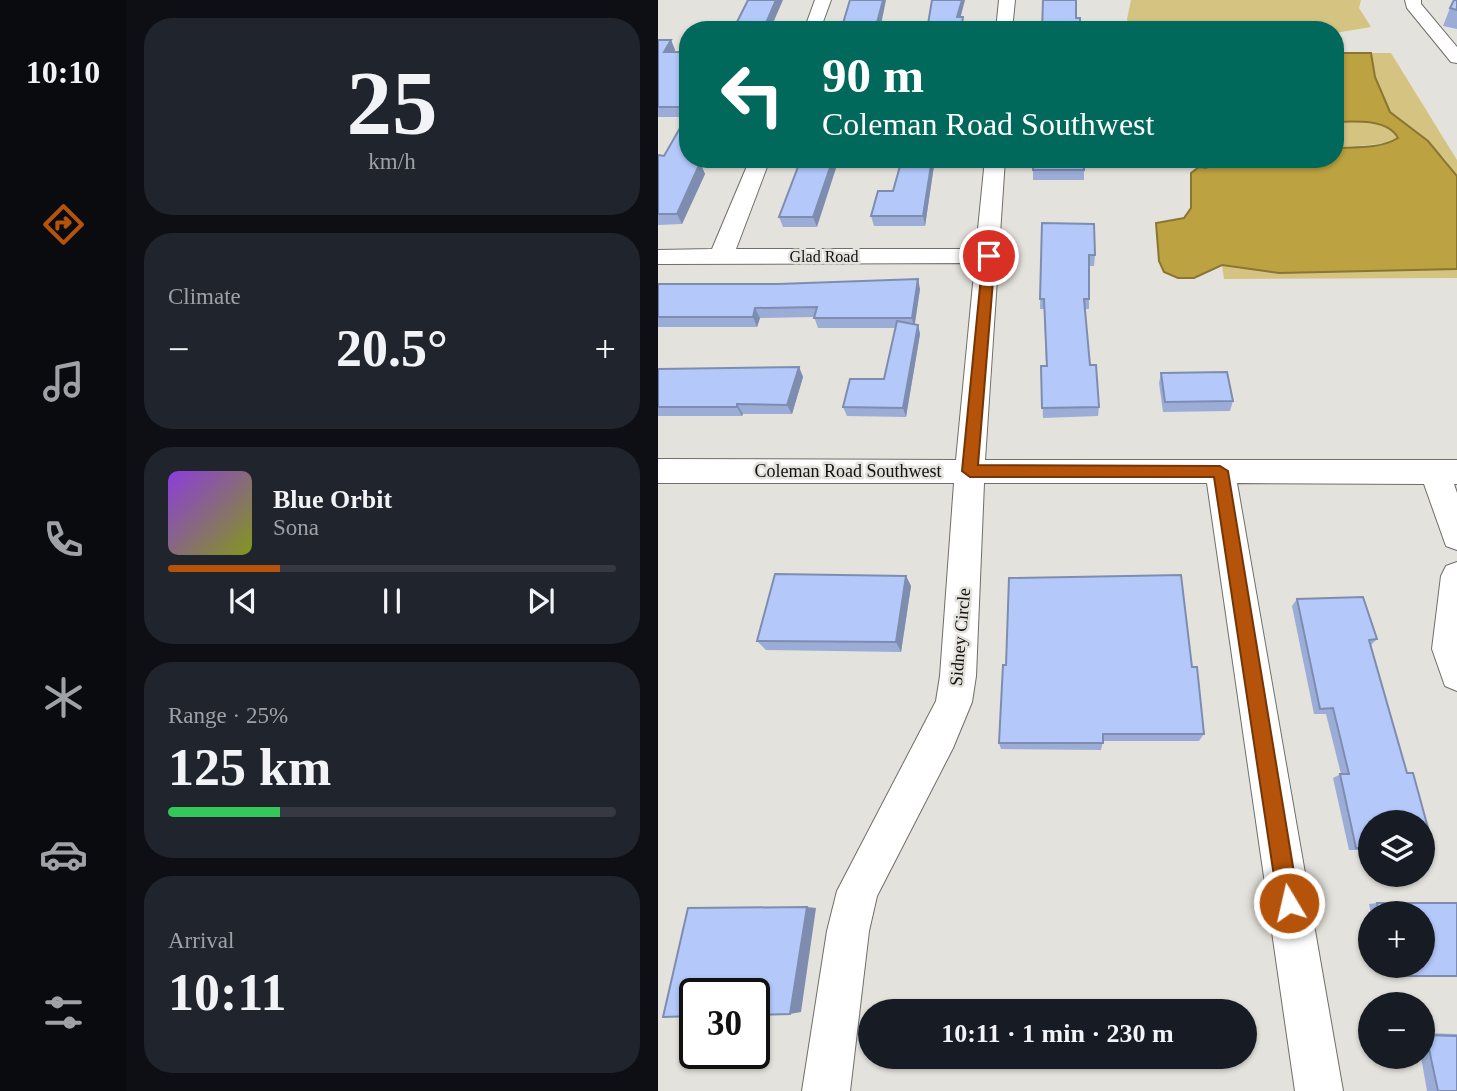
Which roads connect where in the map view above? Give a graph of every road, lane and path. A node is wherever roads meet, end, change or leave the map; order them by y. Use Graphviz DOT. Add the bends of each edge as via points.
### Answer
graph roads {
  1 [pos="824,0"];
  2 [pos="1007,0"];
  3 [pos="1413,0"];
  4 [pos="816,21"];
  5 [pos="1005,21"];
  6 [pos="1457,58"];
  7 [pos="756,168"];
  8 [pos="994,168"];
  9 [pos="989,256"];
  10 [pos="658,257"];
  11 [pos="721,257"];
  12 [pos="658,471"];
  13 [pos="970,471"];
  14 [pos="1220,471"];
  15 [pos="1446,471"];
  16 [pos="1457,537"];
  17 [pos="1457,576"];
  18 [pos="1457,674"];
  19 [pos="827,1091"];
  20 [pos="1319,1091"];
  1 -- 4 [label="street"];
  2 -- 5 [label="street"];
  3 -- 6 [label="street"];
  7 -- 11 [label="street"];
  8 -- 9 [label="street, Sidney Circle"];
  9 -- 11 [label="street, Glad Road"];
  9 -- 13 [label="street, Sidney Circle"];
  10 -- 11 [label="street, Glad Road"];
  12 -- 13 [label="street, Coleman Road Southwest"];
  13 -- 14 [label="street, Coleman Road Southwest"];
  13 -- 19 [label="street, Sidney Circle" via="954,702 858,891 848,931"];
  14 -- 15 [label="street, Coleman Road Southwest"];
  14 -- 20 [label="street"];
  15 -- 16 [label="street"];
  17 -- 18 [label="street" via="1449,649"];
}
